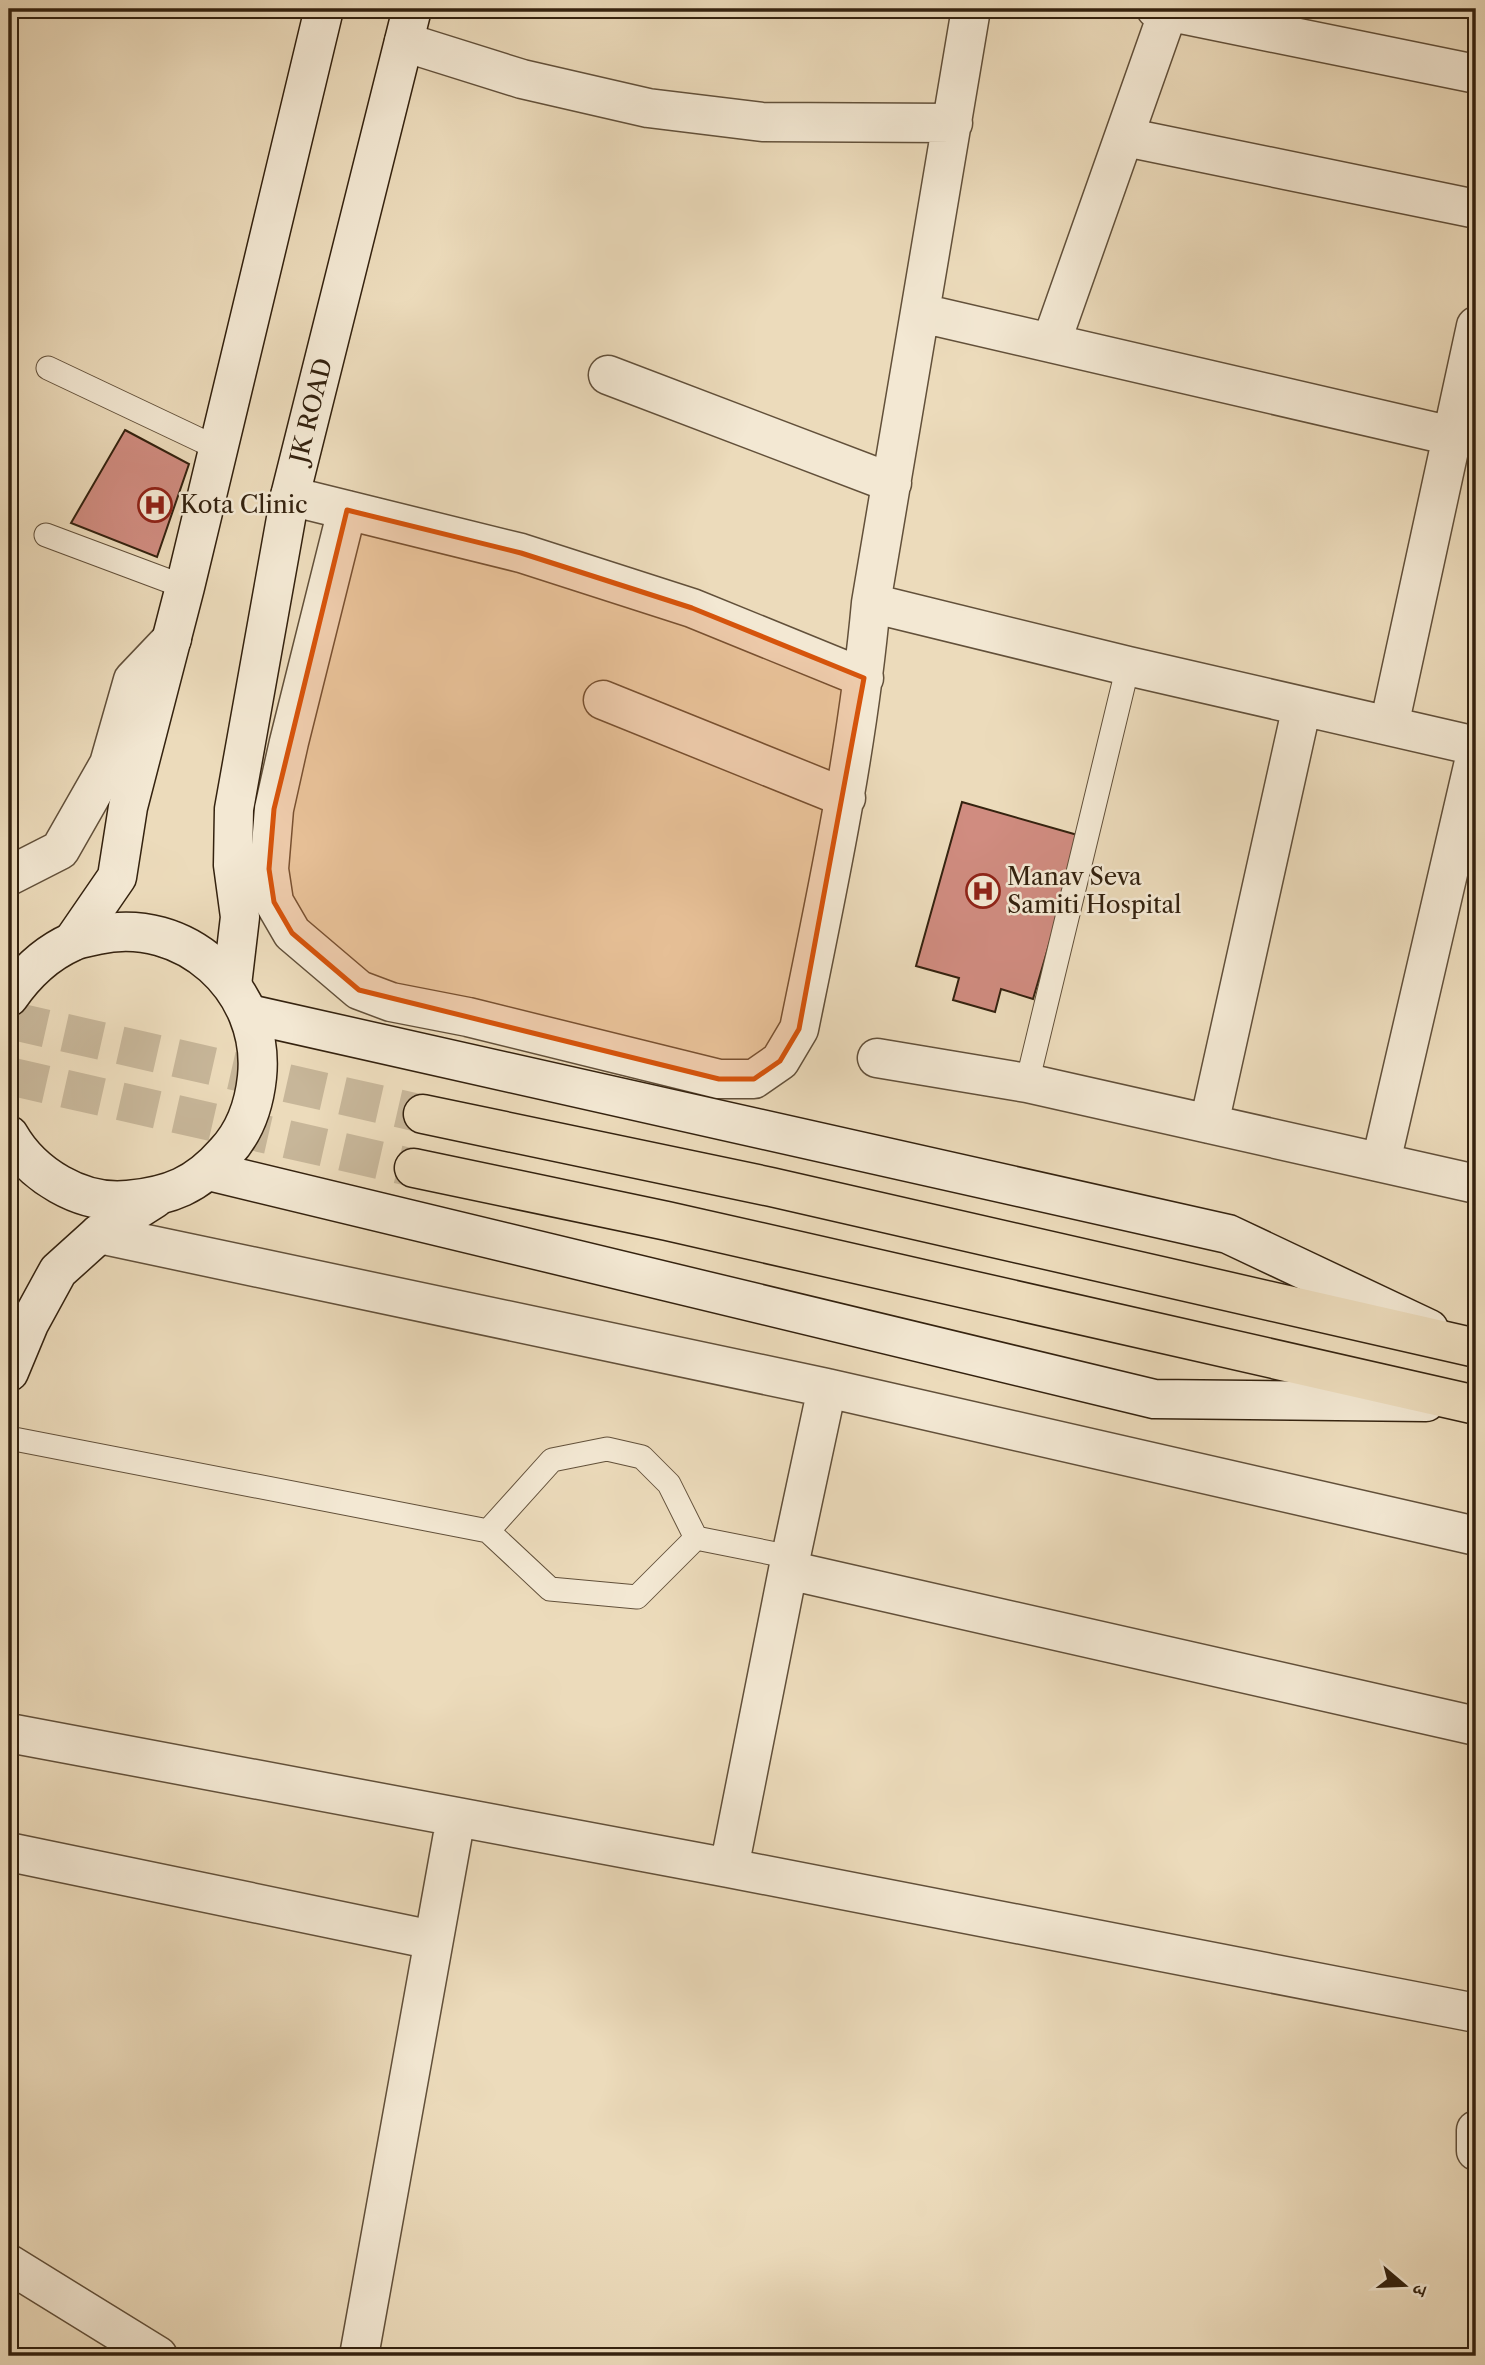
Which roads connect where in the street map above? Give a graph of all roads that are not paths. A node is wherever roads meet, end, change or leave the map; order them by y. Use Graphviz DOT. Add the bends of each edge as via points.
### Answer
graph roads {
  1 [pos="324,9"];
  2 [pos="971,9"];
  3 [pos="1165,10"];
  4 [pos="408,25"];
  5 [pos="1476,74"];
  6 [pos="953,123"];
  7 [pos="1125,137"];
  8 [pos="1476,209"];
  9 [pos="921,313"];
  10 [pos="1476,326"];
  11 [pos="1051,343"];
  12 [pos="48,368"];
  13 [pos="608,375"];
  14 [pos="1452,436"];
  15 [pos="217,448"];
  16 [pos="892,483"];
  17 [pos="290,496"];
  18 [pos="348,510"];
  19 [pos="46,535"];
  20 [pos="185,587"];
  21 [pos="871,603"];
  22 [pos="172,639"];
  23 [pos="1129,666"];
  24 [pos="864,678"];
  25 [pos="603,700"];
  26 [pos="1302,705"];
  27 [pos="1389,726"];
  28 [pos="1476,746"];
  29 [pos="1476,753"];
  30 [pos="846,798"];
  31 [pos="9,876"];
  32 [pos="73,941"];
  33 [pos="16,977"];
  34 [pos="240,999"];
  35 [pos="877,1058"];
  36 [pos="1027,1083"];
  37 [pos="423,1114"];
  38 [pos="1209,1124"];
  39 [pos="11,1152"];
  40 [pos="1381,1162"];
  41 [pos="414,1168"];
  42 [pos="209,1171"];
  43 [pos="1476,1184"];
  44 [pos="156,1198"];
  45 [pos="99,1234"];
  46 [pos="1471,1347"];
  47 [pos="9,1372"];
  48 [pos="827,1388"];
  49 [pos="1470,1404"];
  50 [pos="9,1438"];
  51 [pos="488,1531"];
  52 [pos="1476,1536"];
  53 [pos="696,1538"];
  54 [pos="790,1563"];
  55 [pos="1476,1726"];
  56 [pos="9,1734"];
  57 [pos="456,1817"];
  58 [pos="9,1852"];
  59 [pos="729,1868"];
  60 [pos="433,1940"];
  61 [pos="1476,2013"];
  62 [pos="1476,2130"];
  63 [pos="1476,2151"];
  64 [pos="9,2264"];
  65 [pos="158,2356"];
  66 [pos="359,2356"];
  1 -- 15 [label="street"];
  2 -- 6 [label="street"];
  3 -- 5 [label="street"];
  3 -- 7 [label="street"];
  4 -- 6 [label="street" via="522,79 648,108 762,122"];
  4 -- 17 [label="street, JK ROAD"];
  6 -- 9 [label="street"];
  7 -- 8 [label="street"];
  7 -- 11 [label="street"];
  9 -- 11 [label="street"];
  9 -- 16 [label="street"];
  10 -- 14 [label="street"];
  11 -- 14 [label="street"];
  12 -- 15 [label="lane"];
  13 -- 16 [label="street"];
  14 -- 27 [label="street"];
  15 -- 20 [label="street"];
  16 -- 21 [label="street"];
  17 -- 18 [label="street"];
  17 -- 34 [label="street, JK ROAD" via="234,809"];
  18 -- 24 [label="street" via="521,553 692,608"];
  18 -- 30 [label="street" via="274,809 269,869 274,902 292,933 359,990 391,1002 719,1079 754,1079 780,1061 799,1029"];
  19 -- 20 [label="lane"];
  20 -- 22 [label="street"];
  21 -- 23 [label="street"];
  21 -- 24 [label="street"];
  22 -- 31 [label="street" via="133,680 109,765 60,850"];
  22 -- 32 [label="street" via="128,807 117,877"];
  23 -- 26 [label="street"];
  23 -- 36 [label="lane"];
  24 -- 30 [label="street"];
  25 -- 30 [label="street"];
  26 -- 27 [label="street"];
  26 -- 38 [label="street"];
  27 -- 28 [label="street"];
  29 -- 40 [label="street"];
  32 -- 33 [label="street"];
  32 -- 34 [label="street" via="116,931 160,936 200,954"];
  34 -- 42 [label="street" via="259,1056 255,1099 238,1139"];
  34 -- 46 [label="street" via="1228,1234"];
  35 -- 36 [label="street"];
  36 -- 38 [label="street"];
  37 -- 46 [label="main road" via="771,1187"];
  38 -- 40 [label="street"];
  39 -- 44 [label="street" via="78,1193 116,1202"];
  40 -- 43 [label="street"];
  41 -- 49 [label="main road" via="654,1218"];
  42 -- 44 [label="street"];
  42 -- 49 [label="street" via="1153,1399"];
  44 -- 45 [label="street"];
  45 -- 47 [label="street" via="58,1271"];
  45 -- 48 [label="street"];
  48 -- 52 [label="street"];
  48 -- 54 [label="street"];
  50 -- 51 [label="lane"];
  51 -- 53 [label="lane" via="550,1589 637,1597"];
  51 -- 53 [label="lane" via="552,1460 607,1449 642,1457 669,1484"];
  53 -- 54 [label="lane"];
  54 -- 55 [label="street"];
  54 -- 59 [label="street"];
  56 -- 57 [label="street"];
  57 -- 59 [label="street"];
  57 -- 60 [label="street"];
  58 -- 60 [label="street"];
  59 -- 61 [label="street"];
  60 -- 66 [label="street"];
  62 -- 63 [label="street"];
  64 -- 65 [label="street"];
}
